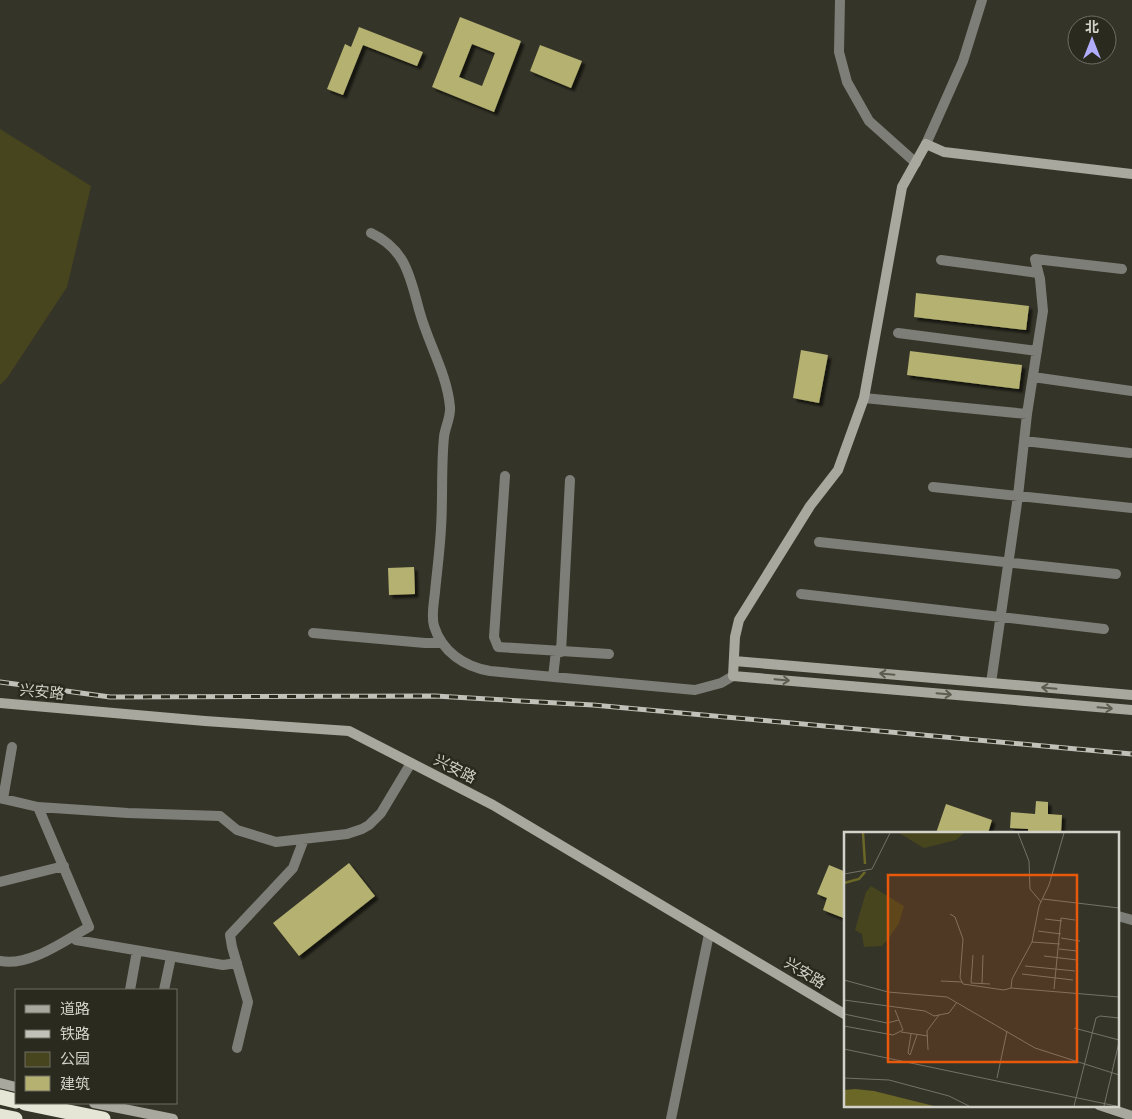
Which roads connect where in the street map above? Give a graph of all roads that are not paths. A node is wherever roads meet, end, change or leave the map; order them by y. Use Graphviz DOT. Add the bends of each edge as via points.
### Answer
graph roads {
  1 [pos="840,0"];
  2 [pos="982,0"];
  3 [pos="926,144"];
  4 [pos="916,163"];
  5 [pos="1132,174"];
  6 [pos="371,233"];
  7 [pos="941,260"];
  8 [pos="1122,269"];
  9 [pos="1038,273"];
  10 [pos="898,333"];
  11 [pos="1037,351"];
  12 [pos="1033,377"];
  13 [pos="1132,391"];
  14 [pos="864,398"];
  15 [pos="1027,414"];
  16 [pos="1024,441"];
  17 [pos="1130,453"];
  18 [pos="505,476"];
  19 [pos="570,480"];
  20 [pos="933,487"];
  21 [pos="1018,496"];
  22 [pos="1132,508"];
  23 [pos="819,542"];
  24 [pos="1008,562"];
  25 [pos="1116,574"];
  26 [pos="801,594"];
  27 [pos="1001,617"];
  28 [pos="1104,629"];
  29 [pos="313,633"];
  30 [pos="442,643"];
  31 [pos="558,652"];
  32 [pos="609,654"];
  33 [pos="734,661"];
  34 [pos="733,676"];
  35 [pos="553,677"];
  36 [pos="992,683"];
  37 [pos="1132,695"];
  38 [pos="0,703"];
  39 [pos="1132,710"];
  40 [pos="12,747"];
  41 [pos="411,763"];
  42 [pos="2,798"];
  43 [pos="38,807"];
  44 [pos="304,839"];
  45 [pos="64,866"];
  46 [pos="0,882"];
  47 [pos="709,934"];
  48 [pos="76,940"];
  49 [pos="137,951"];
  50 [pos="171,957"];
  51 [pos="0,961"];
  52 [pos="236,962"];
  53 [pos="130,989"];
  54 [pos="164,989"];
  55 [pos="844,1014"];
  56 [pos="237,1048"];
  57 [pos="0,1083"];
  58 [pos="15,1087"];
  59 [pos="0,1098"];
  60 [pos="15,1101"];
  61 [pos="30,1104"];
  62 [pos="107,1104"];
  63 [pos="120,1105"];
  64 [pos="1102,1106"];
  65 [pos="0,1116"];
  66 [pos="1132,1116"];
  67 [pos="15,1119"];
  68 [pos="103,1119"];
  69 [pos="173,1119"];
  70 [pos="671,1119"];
  1 -- 4 [label="street" via="839,52 847,82 869,121"];
  2 -- 3 [label="street" via="962,61"];
  3 -- 4 [label="street"];
  3 -- 5 [label="street" via="944,152"];
  4 -- 14 [label="street" via="902,187"];
  6 -- 30 [label="street" via="399,253 410,275 423,322 446,383 451,410 444,436 442,527 432,618"];
  7 -- 9 [label="street"];
  8 -- 9 [label="street" via="1035,259"];
  9 -- 11 [label="street" via="1043,311"];
  10 -- 11 [label="street"];
  11 -- 12 [label="street"];
  12 -- 13 [label="street"];
  12 -- 15 [label="street"];
  14 -- 15 [label="street"];
  14 -- 33 [label="street" via="838,470 810,506 739,620"];
  15 -- 16 [label="street"];
  16 -- 17 [label="street"];
  16 -- 21 [label="street"];
  18 -- 31 [label="street" via="494,637 498,647"];
  19 -- 31 [label="street"];
  20 -- 21 [label="street"];
  21 -- 22 [label="street"];
  21 -- 24 [label="street"];
  23 -- 24 [label="street"];
  24 -- 25 [label="street"];
  24 -- 27 [label="street"];
  26 -- 27 [label="street"];
  27 -- 28 [label="street"];
  27 -- 36 [label="street"];
  29 -- 30 [label="street"];
  30 -- 35 [label="street" via="455,657 481,670"];
  31 -- 32 [label="street"];
  31 -- 35 [label="street"];
  33 -- 34 [label="street"];
  36 -- 33 [label="street, one-way"];
  34 -- 35 [label="street" via="695,690"];
  34 -- 39 [label="street, one-way"];
  37 -- 36 [label="street, one-way"];
  38 -- 41 [label="street, 兴安路" via="349,731"];
  40 -- 42 [label="street"];
  41 -- 44 [label="street" via="381,813 369,824 347,834"];
  41 -- 47 [label="street, 兴安路" via="493,805"];
  42 -- 43 [label="street"];
  43 -- 44 [label="street" via="220,816 237,830 276,842"];
  43 -- 45 [label="street"];
  44 -- 52 [label="street" via="293,868 230,935"];
  45 -- 46 [label="street"];
  45 -- 51 [label="street" via="89,927 31,959"];
  47 -- 55 [label="street, 兴安路"];
  47 -- 70 [label="street"];
  48 -- 49 [label="street"];
  49 -- 50 [label="street"];
  49 -- 53 [label="street"];
  50 -- 52 [label="street" via="223,965"];
  50 -- 54 [label="street"];
  52 -- 56 [label="street" via="248,1002"];
  57 -- 58 [label="street"];
  59 -- 60 [label="highway"];
  61 -- 68 [label="highway"];
  62 -- 63 [label="street"];
  63 -- 69 [label="street"];
  64 -- 66 [label="street"];
  65 -- 67 [label="highway"];
}
